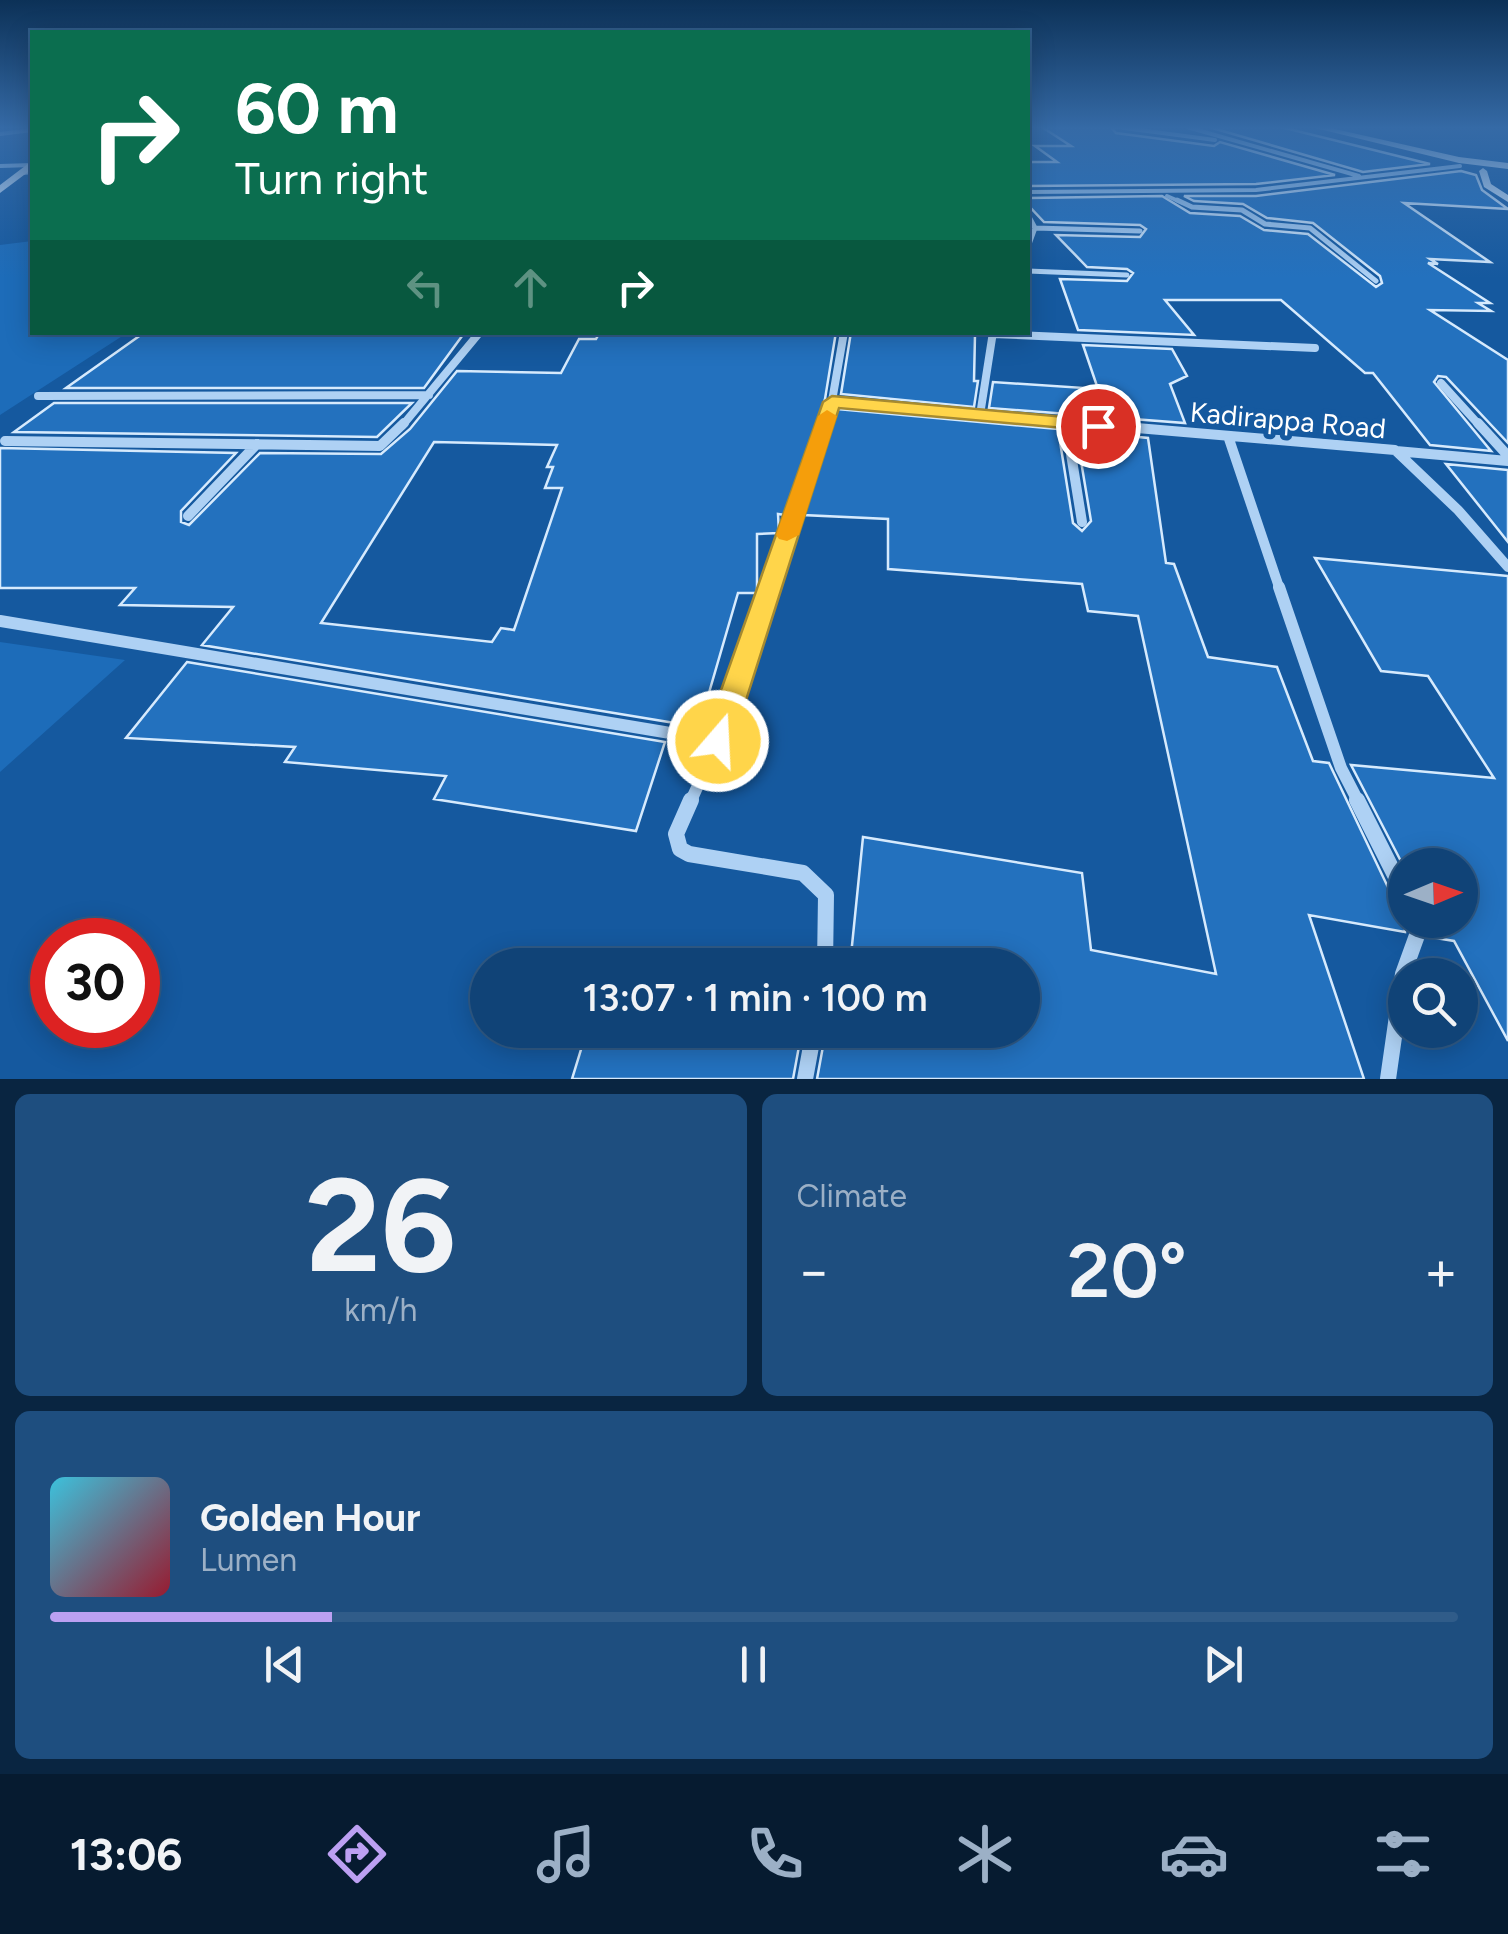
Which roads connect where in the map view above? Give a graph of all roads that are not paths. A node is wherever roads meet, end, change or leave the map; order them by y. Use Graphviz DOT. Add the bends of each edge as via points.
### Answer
graph roads {
  1 [pos="1360,177"];
  2 [pos="1376,177"];
  3 [pos="1485,177"];
  4 [pos="1366,179"];
  5 [pos="1030,192"];
  6 [pos="1161,193"];
  7 [pos="1508,199"];
  8 [pos="1030,219"];
  9 [pos="1035,228"];
  10 [pos="1140,232"];
  11 [pos="1030,241"];
  12 [pos="1030,271"];
  13 [pos="1127,275"];
  14 [pos="1376,281"];
  15 [pos="478,335"];
  16 [pos="843,335"];
  17 [pos="993,335"];
  18 [pos="1016,335"];
  19 [pos="1315,348"];
  20 [pos="1441,383"];
  21 [pos="429,395"];
  22 [pos="38,396"];
  23 [pos="832,402"];
  24 [pos="980,416"];
  25 [pos="1066,423"];
  26 [pos="1228,436"];
  27 [pos="5,441"];
  28 [pos="257,444"];
  29 [pos="1394,450"];
  30 [pos="1508,458"];
  31 [pos="188,516"];
  32 [pos="1082,522"];
  33 [pos="1508,567"];
  34 [pos="0,620"];
  35 [pos="718,741"];
  36 [pos="1388,861"];
  37 [pos="1416,938"];
  38 [pos="825,948"];
  39 [pos="811,1048"];
  40 [pos="805,1079"];
  41 [pos="1388,1079"];
  1 -- 4 [label="street"];
  2 -- 4 [label="street"];
  3 -- 7 [label="street"];
  4 -- 6 [label="street"];
  5 -- 6 [label="street"];
  6 -- 14 [label="street" via="1192,207 1242,210 1265,224 1310,228"];
  8 -- 9 [label="street"];
  9 -- 10 [label="street"];
  9 -- 11 [label="street"];
  12 -- 13 [label="street"];
  15 -- 21 [label="street"];
  16 -- 23 [label="street"];
  17 -- 24 [label="street"];
  18 -- 19 [label="street"];
  20 -- 30 [label="street"];
  21 -- 22 [label="street"];
  21 -- 28 [label="street" via="380,446"];
  23 -- 24 [label="street, Kadirappa Road"];
  23 -- 35 [label="street"];
  24 -- 25 [label="street, Kadirappa Road"];
  25 -- 26 [label="street, Kadirappa Road"];
  25 -- 32 [label="street"];
  26 -- 29 [label="street, Kadirappa Road"];
  26 -- 36 [label="street" via="1342,768"];
  27 -- 28 [label="street"];
  28 -- 31 [label="street"];
  29 -- 30 [label="street"];
  29 -- 33 [label="street, Kadirappa Road"];
  34 -- 35 [label="street"];
  35 -- 38 [label="street" via="676,834 680,849 803,872 826,896"];
  37 -- 41 [label="street" via="1403,974"];
  39 -- 40 [label="street"];
}
